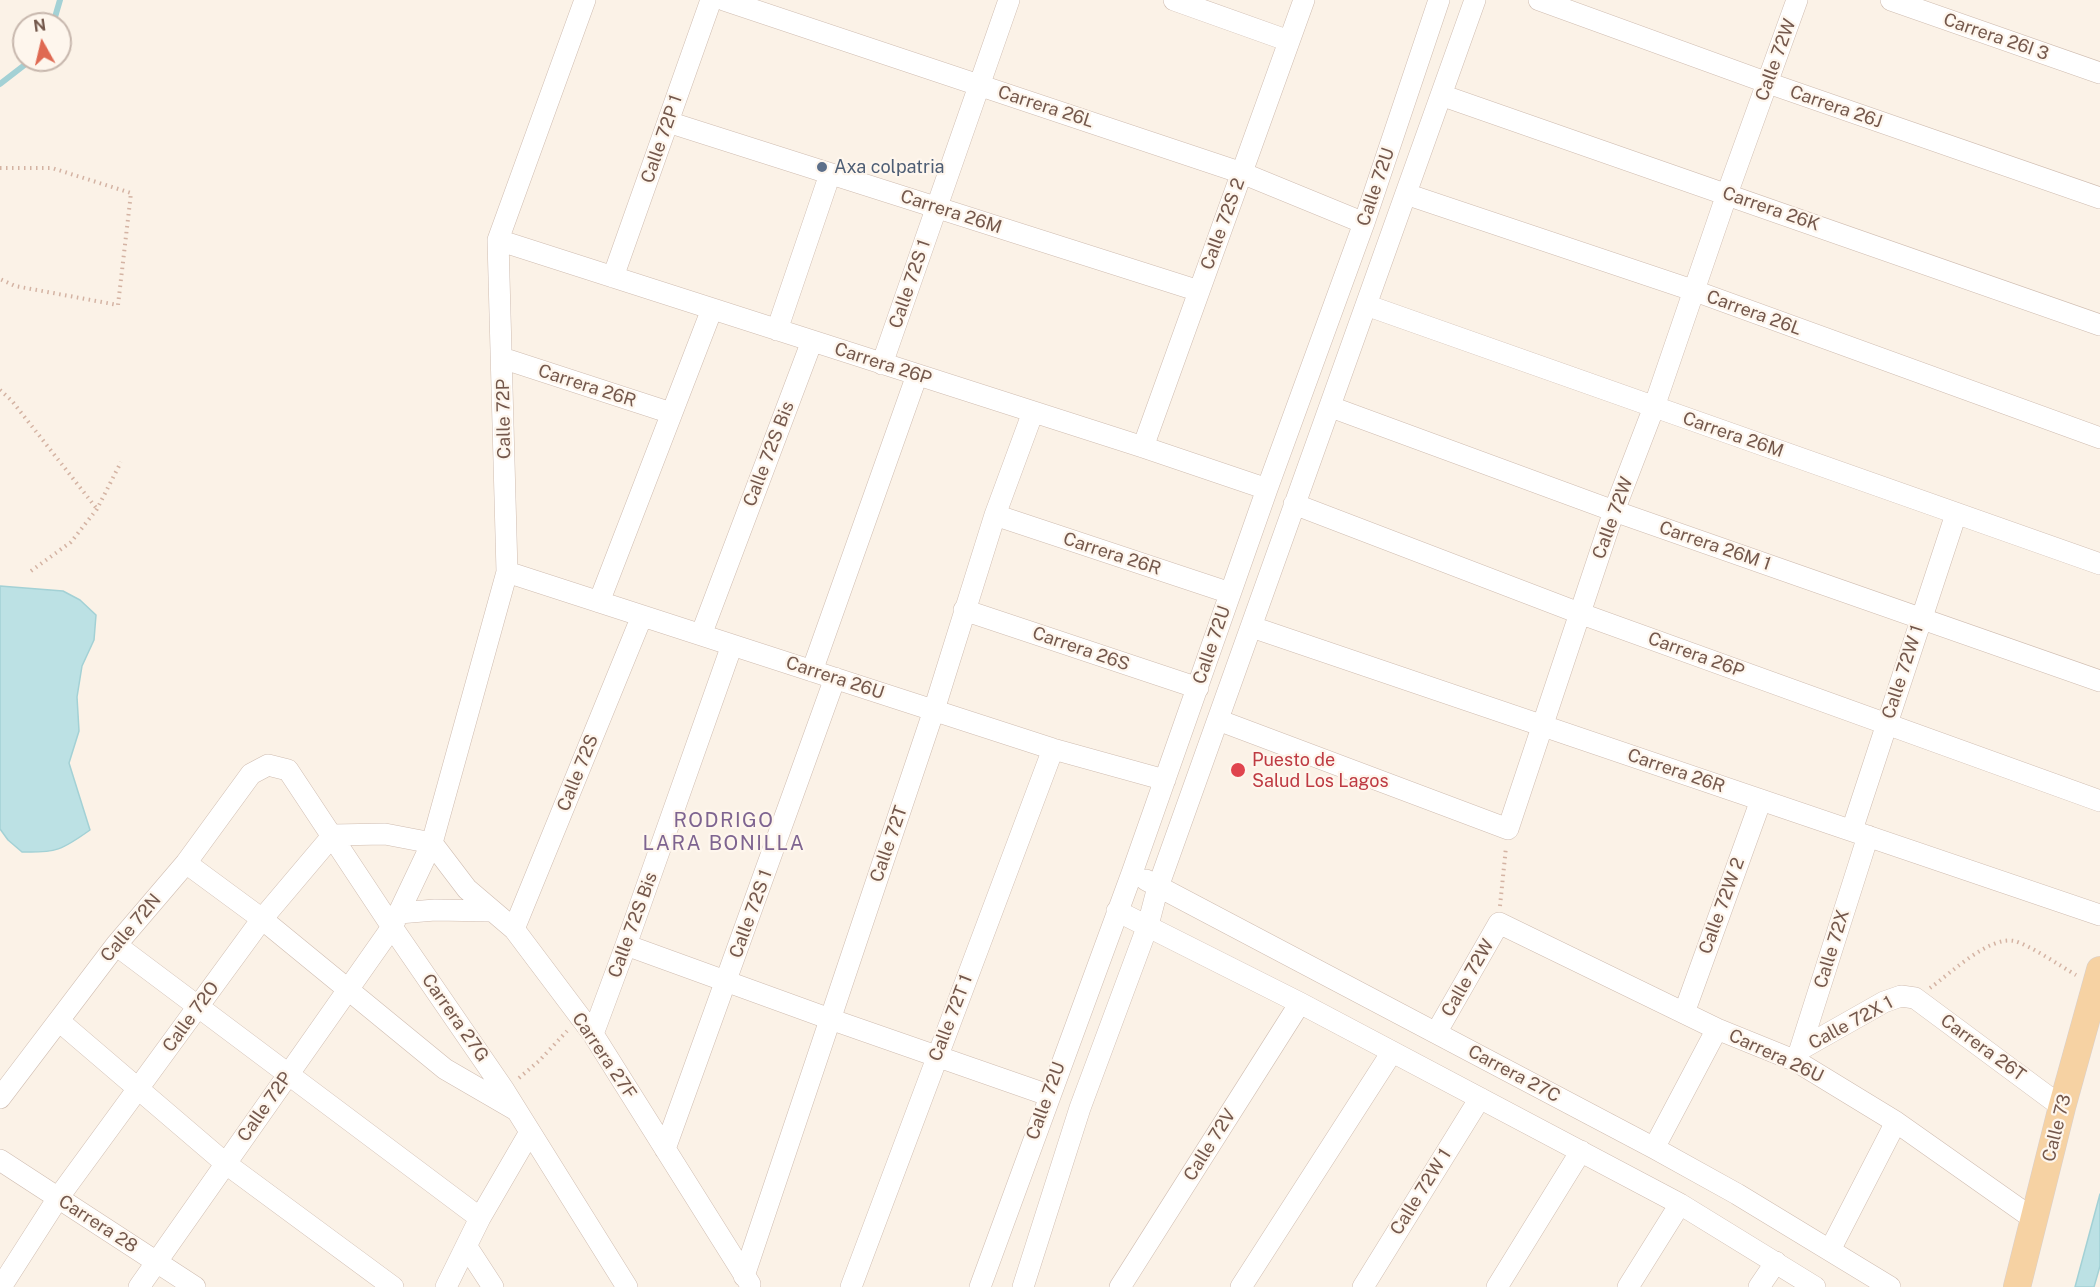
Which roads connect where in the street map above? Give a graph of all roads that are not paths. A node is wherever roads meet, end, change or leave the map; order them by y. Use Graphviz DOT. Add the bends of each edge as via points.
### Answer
graph roads {
  1 [pos="585,0"];
  2 [pos="711,0"];
  3 [pos="724,0"];
  4 [pos="1009,0"];
  5 [pos="1174,0"];
  6 [pos="1304,0"];
  7 [pos="1439,0"];
  8 [pos="1475,0"];
  9 [pos="1539,0"];
  10 [pos="1797,0"];
  11 [pos="1892,0"];
  12 [pos="1289,41"];
  13 [pos="2100,74"];
  14 [pos="1768,83"];
  15 [pos="979,85"];
  16 [pos="1441,95"];
  17 [pos="668,122"];
  18 [pos="1242,173"];
  19 [pos="830,174"];
  20 [pos="1406,194"];
  21 [pos="1727,194"];
  22 [pos="2100,198"];
  23 [pos="936,208"];
  24 [pos="1364,223"];
  25 [pos="498,240"];
  26 [pos="613,277"];
  27 [pos="1199,291"];
  28 [pos="1695,291"];
  29 [pos="1366,305"];
  30 [pos="712,309"];
  31 [pos="2100,325"];
  32 [pos="777,330"];
  33 [pos="812,341"];
  34 [pos="502,358"];
  35 [pos="882,364"];
  36 [pos="917,375"];
  37 [pos="1331,407"];
  38 [pos="1654,407"];
  39 [pos="1033,412"];
  40 [pos="671,414"];
  41 [pos="2100,438"];
  42 [pos="1143,447"];
  43 [pos="1267,489"];
  44 [pos="1294,504"];
  45 [pos="1614,511"];
  46 [pos="1956,514"];
  47 [pos="995,515"];
  48 [pos="2100,564"];
  49 [pos="507,572"];
  50 [pos="1230,593"];
  51 [pos="599,602"];
  52 [pos="964,610"];
  53 [pos="1579,613"];
  54 [pos="642,616"];
  55 [pos="1920,619"];
  56 [pos="1252,627"];
  57 [pos="701,635"];
  58 [pos="732,645"];
  59 [pos="812,670"];
  60 [pos="835,678"];
  61 [pos="2100,681"];
  62 [pos="1198,688"];
  63 [pos="934,710"];
  64 [pos="1218,720"];
  65 [pos="1887,724"];
  66 [pos="1542,725"];
  67 [pos="1053,749"];
  68 [pos="268,765"];
  69 [pos="1166,780"];
  70 [pos="1761,800"];
  71 [pos="2100,801"];
  72 [pos="1860,833"];
  73 [pos="333,835"];
  74 [pos="432,843"];
  75 [pos="186,863"];
  76 [pos="1132,873"];
  77 [pos="1158,887"];
  78 [pos="491,911"];
  79 [pos="1117,911"];
  80 [pos="2100,915"];
  81 [pos="262,919"];
  82 [pos="396,920"];
  83 [pos="1499,923"];
  84 [pos="1148,925"];
  85 [pos="514,929"];
  86 [pos="116,945"];
  87 [pos="627,945"];
  88 [pos="2098,977"];
  89 [pos="726,981"];
  90 [pos="347,991"];
  91 [pos="1908,997"];
  92 [pos="1300,1003"];
  93 [pos="198,1007"];
  94 [pos="1684,1013"];
  95 [pos="830,1019"];
  96 [pos="59,1021"];
  97 [pos="1717,1029"];
  98 [pos="1436,1033"];
  99 [pos="593,1034"];
  100 [pos="1392,1052"];
  101 [pos="1798,1055"];
  102 [pos="936,1057"];
  103 [pos="288,1074"];
  104 [pos="138,1090"];
  105 [pos="1048,1095"];
  106 [pos="0,1098"];
  107 [pos="1480,1098"];
  108 [pos="2062,1107"];
  109 [pos="517,1111"];
  110 [pos="1896,1122"];
  111 [pos="530,1132"];
  112 [pos="1654,1148"];
  113 [pos="664,1149"];
  114 [pos="1581,1151"];
  115 [pos="0,1160"];
  116 [pos="225,1163"];
  117 [pos="58,1197"];
  118 [pos="1680,1204"];
  119 [pos="480,1218"];
  120 [pos="2034,1220"];
  121 [pos="467,1246"];
  122 [pos="1830,1250"];
  123 [pos="156,1261"];
  124 [pos="1776,1262"];
  125 [pos="748,1281"];
  126 [pos="1,1287"];
  127 [pos="139,1287"];
  128 [pos="195,1287"];
  129 [pos="393,1287"];
  130 [pos="446,1287"];
  131 [pos="493,1287"];
  132 [pos="627,1287"];
  133 [pos="851,1287"];
  134 [pos="980,1287"];
  135 [pos="1023,1287"];
  136 [pos="1120,1287"];
  137 [pos="1241,1287"];
  138 [pos="1363,1287"];
  139 [pos="1497,1287"];
  140 [pos="1628,1287"];
  141 [pos="1759,1287"];
  142 [pos="1815,1287"];
  143 [pos="1890,1287"];
  144 [pos="2017,1287"];
  1 -- 25 [label="street, Calle 72P"];
  2 -- 17 [label="street, Calle 72P 1"];
  3 -- 15 [label="street, Carrera 26L"];
  4 -- 15 [label="street, Calle 72S 1"];
  5 -- 12 [label="street"];
  6 -- 12 [label="street, Calle 72S 2"];
  7 -- 24 [label="street, Calle 72U"];
  8 -- 16 [label="street, Calle 72U"];
  9 -- 14 [label="street, Carrera 26J"];
  10 -- 14 [label="street, Calle 72W"];
  11 -- 13 [label="street, Carrera 26I 3"];
  12 -- 18 [label="street, Calle 72S 2"];
  14 -- 21 [label="street, Calle 72W"];
  14 -- 22 [label="street, Carrera 26J"];
  15 -- 18 [label="street, Carrera 26L"];
  15 -- 23 [label="street, Calle 72S 1"];
  16 -- 20 [label="street, Calle 72U"];
  16 -- 21 [label="street, Carrera 26K"];
  17 -- 19 [label="street, Carrera 26M"];
  17 -- 26 [label="street, Calle 72P 1"];
  18 -- 24 [label="street, Carrera 26L"];
  18 -- 27 [label="street, Calle 72S 2"];
  19 -- 23 [label="street, Carrera 26M"];
  19 -- 32 [label="street"];
  20 -- 28 [label="street, Carrera 26L"];
  20 -- 29 [label="street, Calle 72U"];
  21 -- 28 [label="street, Calle 72W"];
  21 -- 31 [label="street, Carrera 26K"];
  23 -- 27 [label="street, Carrera 26M"];
  23 -- 35 [label="street, Calle 72S 1"];
  24 -- 43 [label="street, Calle 72U"];
  25 -- 26 [label="street, Carrera 26P"];
  25 -- 34 [label="street, Calle 72P"];
  26 -- 30 [label="street, Carrera 26P"];
  27 -- 42 [label="street, Calle 72S 2"];
  28 -- 38 [label="street, Calle 72W"];
  28 -- 41 [label="street, Carrera 26L"];
  29 -- 37 [label="street, Calle 72U"];
  29 -- 38 [label="street, Carrera 26M"];
  30 -- 32 [label="street, Carrera 26P"];
  30 -- 40 [label="street"];
  32 -- 33 [label="street, Carrera 26P"];
  33 -- 35 [label="street, Carrera 26P"];
  33 -- 57 [label="street, Calle 72S Bis"];
  34 -- 40 [label="street, Carrera 26R"];
  34 -- 49 [label="street, Calle 72P"];
  35 -- 36 [label="street, Carrera 26P"];
  36 -- 39 [label="street, Carrera 26P"];
  36 -- 59 [label="street"];
  37 -- 44 [label="street, Calle 72U"];
  37 -- 45 [label="street, Carrera 26M 1"];
  38 -- 45 [label="street, Calle 72W"];
  38 -- 46 [label="street, Carrera 26M"];
  39 -- 42 [label="street, Carrera 26P"];
  39 -- 47 [label="street, Calle 72T"];
  40 -- 51 [label="street"];
  42 -- 43 [label="street, Carrera 26P"];
  43 -- 50 [label="street, Calle 72U"];
  44 -- 53 [label="street, Carrera 26P"];
  44 -- 56 [label="street, Calle 72U"];
  45 -- 53 [label="street, Calle 72W"];
  45 -- 55 [label="street, Carrera 26M 1"];
  46 -- 48 [label="street, Carrera 26M"];
  46 -- 55 [label="street, Calle 72W 1"];
  47 -- 50 [label="street, Carrera 26R"];
  47 -- 52 [label="street, Calle 72T"];
  49 -- 51 [label="street, Carrera 26U"];
  49 -- 74 [label="street, Calle 72P"];
  50 -- 62 [label="street, Calle 72U"];
  51 -- 54 [label="street, Carrera 26U"];
  52 -- 62 [label="street, Carrera 26S"];
  52 -- 63 [label="street, Calle 72T"];
  53 -- 65 [label="street, Carrera 26P"];
  53 -- 66 [label="street, Calle 72W"];
  54 -- 57 [label="street, Carrera 26U"];
  54 -- 85 [label="street, Calle 72S"];
  55 -- 61 [label="street, Carrera 26M 1"];
  55 -- 65 [label="street, Calle 72W 1"];
  56 -- 64 [label="street, Calle 72U"];
  56 -- 66 [label="street, Carrera 26R"];
  57 -- 58 [label="street, Carrera 26U"];
  58 -- 59 [label="street, Carrera 26U"];
  58 -- 87 [label="street, Calle 72S Bis"];
  59 -- 60 [label="street, Carrera 26U"];
  60 -- 63 [label="street, Carrera 26U"];
  60 -- 89 [label="street, Calle 72S 1"];
  62 -- 69 [label="street, Calle 72U"];
  63 -- 67 [label="street, Carrera 26U"];
  63 -- 95 [label="street, Calle 72T"];
  64 -- 66 [label="street, Calle 72W" via="1508,829"];
  64 -- 77 [label="street, Calle 72U"];
  65 -- 71 [label="street, Carrera 26P"];
  65 -- 72 [label="street, Calle 72W 1"];
  66 -- 70 [label="street, Carrera 26R"];
  67 -- 69 [label="street, Carrera 26U"];
  67 -- 102 [label="street, Calle 72T 1"];
  68 -- 73 [label="street, Carrera 27G" via="288,770"];
  68 -- 75 [label="street, Calle 72N" via="251,774"];
  69 -- 76 [label="street, Calle 72U"];
  70 -- 72 [label="street, Carrera 26R"];
  70 -- 94 [label="street, Calle 72W 2"];
  72 -- 80 [label="street, Carrera 26R"];
  72 -- 101 [label="street, Calle 72X"];
  73 -- 74 [label="street" via="385,834"];
  73 -- 81 [label="street, Calle 72O"];
  73 -- 82 [label="street, Carrera 27G"];
  74 -- 78 [label="street, Carrera 27F" via="467,889"];
  74 -- 82 [label="street, Calle 72P"];
  75 -- 81 [label="street"];
  75 -- 86 [label="street, Calle 72N"];
  76 -- 77 [label="street, Carrera 27C"];
  76 -- 79 [label="street, Calle 72U"];
  77 -- 84 [label="street, Calle 72U"];
  77 -- 98 [label="street, Carrera 27C"];
  78 -- 82 [label="street" via="435,910"];
  78 -- 85 [label="street, Carrera 27F"];
  79 -- 84 [label="street, Carrera 27C"];
  79 -- 105 [label="street, Calle 72U"];
  81 -- 90 [label="street"];
  81 -- 93 [label="street, Calle 72O"];
  82 -- 90 [label="street, Calle 72P"];
  82 -- 109 [label="street, Carrera 27G"];
  83 -- 94 [label="street, Carrera 26U"];
  83 -- 98 [label="street, Calle 72W"];
  84 -- 92 [label="street, Carrera 27C"];
  84 -- 135 [label="street, Calle 72U" via="1080,1108"];
  85 -- 99 [label="street, Carrera 27F"];
  86 -- 93 [label="street"];
  86 -- 96 [label="street, Calle 72N"];
  87 -- 89 [label="street"];
  87 -- 99 [label="street, Calle 72S Bis"];
  88 -- 108 [label="main road, Calle 73"];
  89 -- 95 [label="street"];
  89 -- 113 [label="street, Calle 72S 1"];
  90 -- 103 [label="street, Calle 72P"];
  90 -- 109 [label="street" via="445,1069"];
  91 -- 101 [label="street, Calle 72X 1" via="1884,1002"];
  91 -- 108 [label="street, Carrera 26T"];
  92 -- 100 [label="street, Carrera 27C"];
  92 -- 136 [label="street, Calle 72V"];
  93 -- 103 [label="street"];
  93 -- 104 [label="street, Calle 72O"];
  94 -- 97 [label="street, Carrera 26U"];
  95 -- 102 [label="street"];
  95 -- 125 [label="street, Calle 72T"];
  96 -- 104 [label="street"];
  96 -- 106 [label="street, Calle 72N"];
  97 -- 101 [label="street, Carrera 26U"];
  97 -- 112 [label="street"];
  98 -- 112 [label="street, Carrera 27C"];
  99 -- 113 [label="street, Carrera 27F"];
  100 -- 107 [label="street, Carrera 27C"];
  100 -- 137 [label="street"];
  101 -- 110 [label="street, Carrera 26U"];
  102 -- 105 [label="street"];
  102 -- 133 [label="street, Calle 72T 1"];
  103 -- 116 [label="street, Calle 72P"];
  103 -- 119 [label="street"];
  104 -- 116 [label="street"];
  104 -- 117 [label="street, Calle 72O"];
  105 -- 134 [label="street, Calle 72U"];
  107 -- 114 [label="street, Carrera 27C"];
  107 -- 138 [label="street, Calle 72W 1"];
  108 -- 120 [label="main road, Calle 73"];
  109 -- 111 [label="street, Carrera 27G"];
  110 -- 120 [label="street, Carrera 26U"];
  110 -- 122 [label="street"];
  111 -- 119 [label="street"];
  111 -- 132 [label="street, Carrera 27G"];
  112 -- 122 [label="street, Carrera 27C"];
  113 -- 125 [label="street, Carrera 27F"];
  114 -- 118 [label="street, Carrera 27C"];
  114 -- 139 [label="street"];
  115 -- 117 [label="street, Carrera 28"];
  116 -- 123 [label="street, Calle 72P"];
  116 -- 129 [label="street"];
  117 -- 123 [label="street, Carrera 28"];
  117 -- 126 [label="street, Calle 72O"];
  118 -- 124 [label="street, Carrera 27C"];
  118 -- 140 [label="street"];
  119 -- 121 [label="street"];
  120 -- 144 [label="main road, Calle 73"];
  121 -- 130 [label="street"];
  121 -- 131 [label="street"];
  122 -- 143 [label="street, Carrera 27C"];
  123 -- 127 [label="street, Calle 72P"];
  123 -- 128 [label="street, Carrera 28"];
  124 -- 141 [label="street"];
  124 -- 142 [label="street, Carrera 27C"];
}
